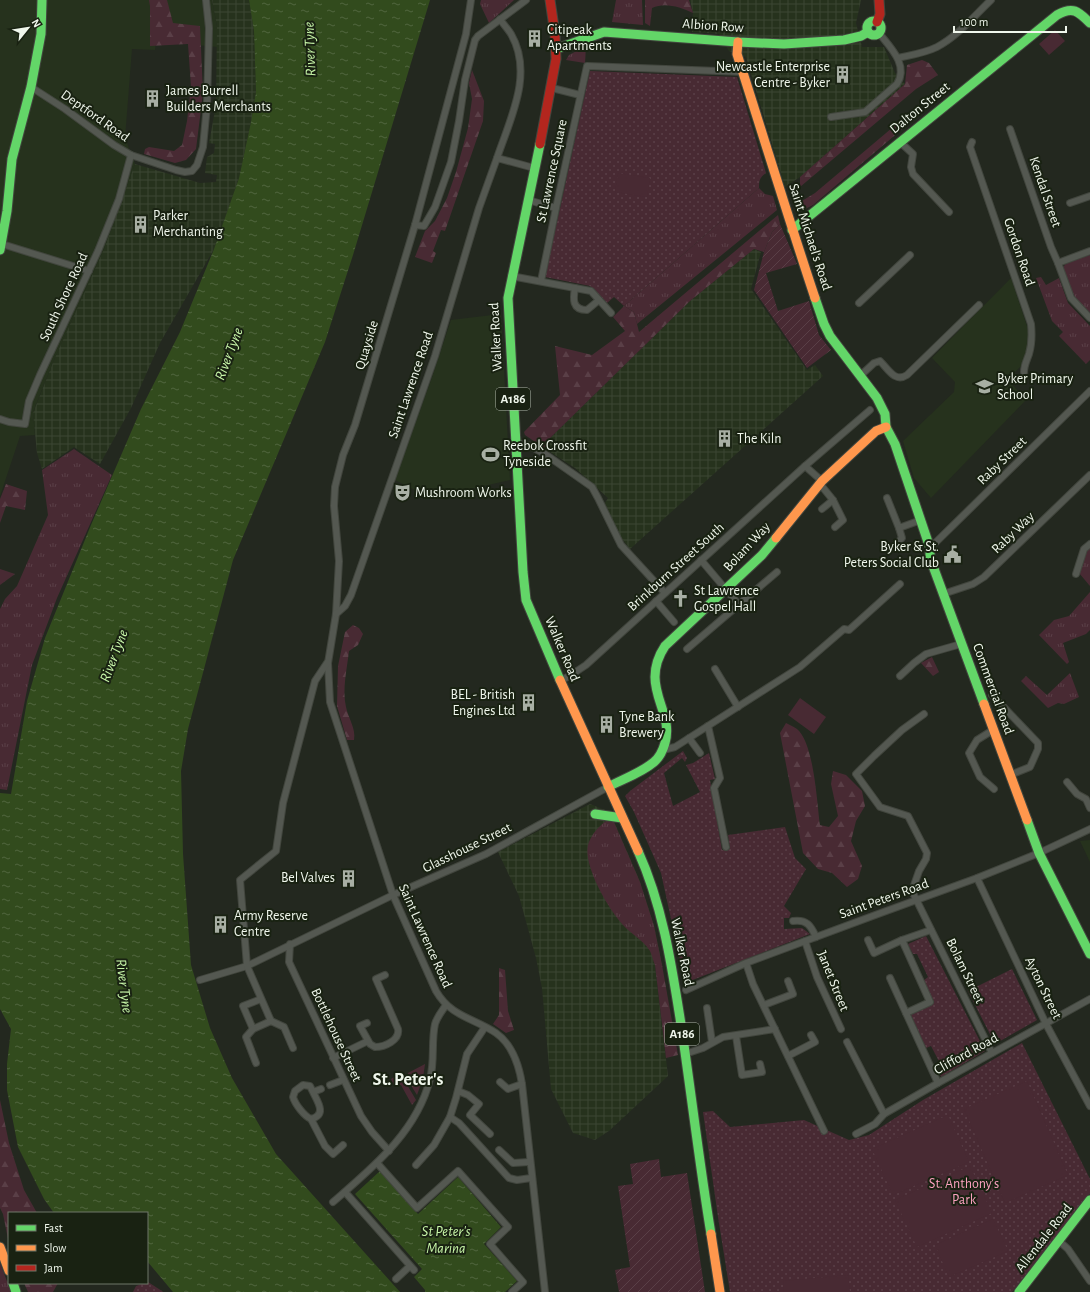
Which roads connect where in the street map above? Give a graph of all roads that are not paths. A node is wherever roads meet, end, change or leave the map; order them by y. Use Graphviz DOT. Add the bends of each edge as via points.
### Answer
graph roads {
  1 [pos="42,0"];
  2 [pos="206,0"];
  3 [pos="471,0"];
  4 [pos="526,0"];
  5 [pos="550,0"];
  6 [pos="879,0"];
  7 [pos="991,0"];
  8 [pos="500,19"];
  9 [pos="877,22"];
  10 [pos="1090,23"];
  11 [pos="868,32"];
  12 [pos="879,33"];
  13 [pos="738,42"];
  14 [pos="556,49"];
  15 [pos="898,58"];
  16 [pos="744,72"];
  17 [pos="31,87"];
  18 [pos="552,88"];
  19 [pos="580,95"];
  20 [pos="831,117"];
  21 [pos="1010,129"];
  22 [pos="900,142"];
  23 [pos="972,142"];
  24 [pos="131,155"];
  25 [pos="497,158"];
  26 [pos="534,168"];
  27 [pos="1090,196"];
  28 [pos="528,200"];
  29 [pos="1070,203"];
  30 [pos="556,208"];
  31 [pos="949,212"];
  32 [pos="415,225"];
  33 [pos="792,230"];
  34 [pos="1,247"];
  35 [pos="1090,251"];
  36 [pos="910,255"];
  37 [pos="1058,263"];
  38 [pos="89,271"];
  39 [pos="512,276"];
  40 [pos="541,282"];
  41 [pos="575,288"];
  42 [pos="599,300"];
  43 [pos="858,303"];
  44 [pos="978,305"];
  45 [pos="611,313"];
  46 [pos="1090,318"];
  47 [pos="1024,372"];
  48 [pos="860,376"];
  49 [pos="1090,391"];
  50 [pos="870,410"];
  51 [pos="0,419"];
  52 [pos="886,426"];
  53 [pos="516,443"];
  54 [pos="805,466"];
  55 [pos="1090,475"];
  56 [pos="821,482"];
  57 [pos="887,498"];
  58 [pos="833,500"];
  59 [pos="822,510"];
  60 [pos="921,520"];
  61 [pos="835,528"];
  62 [pos="899,528"];
  63 [pos="1090,544"];
  64 [pos="892,548"];
  65 [pos="930,548"];
  66 [pos="700,560"];
  67 [pos="777,572"];
  68 [pos="1076,574"];
  69 [pos="900,584"];
  70 [pos="726,590"];
  71 [pos="665,592"];
  72 [pos="942,594"];
  73 [pos="656,601"];
  74 [pos="739,605"];
  75 [pos="336,614"];
  76 [pos="674,622"];
  77 [pos="961,644"];
  78 [pos="687,649"];
  79 [pos="328,663"];
  80 [pos="715,669"];
  81 [pos="900,676"];
  82 [pos="560,681"];
  83 [pos="992,695"];
  84 [pos="330,702"];
  85 [pos="738,707"];
  86 [pos="924,714"];
  87 [pos="708,726"];
  88 [pos="993,730"];
  89 [pos="689,738"];
  90 [pos="663,750"];
  91 [pos="700,753"];
  92 [pos="1010,775"];
  93 [pos="1067,782"];
  94 [pos="608,787"];
  95 [pos="994,789"];
  96 [pos="1088,798"];
  97 [pos="1090,808"];
  98 [pos="595,814"];
  99 [pos="622,818"];
  100 [pos="1090,829"];
  101 [pos="726,847"];
  102 [pos="1039,854"];
  103 [pos="977,878"];
  104 [pos="393,895"];
  105 [pos="916,900"];
  106 [pos="793,921"];
  107 [pos="931,930"];
  108 [pos="816,937"];
  109 [pos="868,940"];
  110 [pos="902,940"];
  111 [pos="805,941"];
  112 [pos="290,944"];
  113 [pos="1090,954"];
  114 [pos="247,966"];
  115 [pos="746,966"];
  116 [pos="385,975"];
  117 [pos="890,978"];
  118 [pos="200,980"];
  119 [pos="788,981"];
  120 [pos="686,990"];
  121 [pos="261,999"];
  122 [pos="1090,999"];
  123 [pos="446,1005"];
  124 [pos="764,1005"];
  125 [pos="708,1008"];
  126 [pos="906,1013"];
  127 [pos="271,1021"];
  128 [pos="367,1023"];
  129 [pos="1046,1024"];
  130 [pos="485,1027"];
  131 [pos="253,1029"];
  132 [pos="775,1029"];
  133 [pos="841,1029"];
  134 [pos="811,1034"];
  135 [pos="736,1036"];
  136 [pos="368,1041"];
  137 [pos="712,1042"];
  138 [pos="847,1042"];
  139 [pos="293,1048"];
  140 [pos="992,1053"];
  141 [pos="685,1054"];
  142 [pos="788,1056"];
  143 [pos="333,1058"];
  144 [pos="256,1064"];
  145 [pos="760,1064"];
  146 [pos="343,1080"];
  147 [pos="500,1082"];
  148 [pos="938,1082"];
  149 [pos="522,1084"];
  150 [pos="330,1085"];
  151 [pos="321,1089"];
  152 [pos="458,1091"];
  153 [pos="313,1092"];
  154 [pos="1090,1106"];
  155 [pos="884,1114"];
  156 [pos="450,1117"];
  157 [pos="311,1119"];
  158 [pos="824,1131"];
  159 [pos="490,1134"];
  160 [pos="856,1134"];
  161 [pos="343,1145"];
  162 [pos="498,1150"];
  163 [pos="389,1151"];
  164 [pos="529,1162"];
  165 [pos="377,1163"];
  166 [pos="416,1165"];
  167 [pos="532,1178"];
  168 [pos="345,1192"];
  169 [pos="1090,1200"];
  170 [pos="333,1202"];
  171 [pos="1059,1241"];
  172 [pos="0,1247"];
  173 [pos="8,1268"];
  174 [pos="396,1279"];
  175 [pos="1090,1281"];
  176 [pos="512,1292"];
  177 [pos="545,1292"];
  178 [pos="720,1292"];
  179 [pos="1019,1292"];
  1 -- 17 [label="street" via="41,34"];
  2 -- 24 [label="street, Deptford Road" via="209,28 207,105 203,147 197,165 192,171 185,172"];
  3 -- 32 [label="street, Quayside" via="462,49"];
  4 -- 8 [label="street"];
  5 -- 14 [label="street, Walker Road / A186"];
  6 -- 9 [label="street" via="880,14"];
  7 -- 15 [label="street" via="961,29 938,46"];
  8 -- 25 [label="street, Saint Lawrence Road" via="511,34 521,68 520,88"];
  8 -- 32 [label="street" via="475,40 464,80 451,162 427,223 424,226"];
  9 -- 11 [label="street, Albion Row" via="872,21 869,24"];
  9 -- 12 [label="street" via="881,27"];
  10 -- 22 [label="street, Dalton Street" via="1072,8 1057,15"];
  11 -- 12 [label="street, Albion Row" via="873,35"];
  11 -- 13 [label="street, Albion Row" via="844,40 784,44"];
  12 -- 15 [label="street"];
  13 -- 14 [label="street, Albion Row" via="604,32"];
  13 -- 16 [label="street, Saint Michael's Road" via="737,54"];
  14 -- 18 [label="street, Walker Road / A186"];
  15 -- 20 [label="street" via="900,79 897,84 865,112"];
  16 -- 19 [label="street, St Lawrence Square" via="587,66"];
  16 -- 33 [label="street, Saint Michael's Road"];
  17 -- 24 [label="street, Deptford Road"];
  17 -- 34 [label="street" via="12,159"];
  18 -- 19 [label="street"];
  18 -- 26 [label="street, Walker Road / A186"];
  19 -- 30 [label="street, St Lawrence Square"];
  21 -- 37 [label="street, Kendal Street"];
  22 -- 31 [label="street" via="912,154 913,174"];
  22 -- 33 [label="street, Dalton Street"];
  23 -- 47 [label="street, Gordon Road" via="970,147 1031,324 1032,341"];
  24 -- 38 [label="street, South Shore Road" via="119,199"];
  25 -- 26 [label="street"];
  25 -- 75 [label="street, Saint Lawrence Road" via="479,208 435,356 351,595 345,606"];
  26 -- 28 [label="street, Walker Road / A186"];
  27 -- 29 [label="street"];
  28 -- 30 [label="street"];
  28 -- 39 [label="street, Walker Road / A186"];
  30 -- 40 [label="street, St Lawrence Square"];
  32 -- 75 [label="street, Quayside" via="335,487 334,506 339,561"];
  33 -- 48 [label="street, Saint Michael's Road" via="824,324"];
  34 -- 38 [label="street"];
  35 -- 37 [label="street"];
  36 -- 43 [label="street"];
  37 -- 46 [label="street, Kendal Street" via="1071,298"];
  38 -- 51 [label="street, South Shore Road" via="29,401 26,424"];
  39 -- 40 [label="street"];
  39 -- 53 [label="street, Walker Road / A186" via="508,298"];
  40 -- 41 [label="street"];
  41 -- 42 [label="street" via="591,291"];
  41 -- 42 [label="street" via="573,299 578,308 587,310"];
  42 -- 45 [label="street"];
  44 -- 48 [label="street" via="907,375 896,378 880,361"];
  48 -- 52 [label="street, Saint Michael's Road" via="885,414"];
  49 -- 65 [label="street, Raby Street"];
  50 -- 54 [label="street, Brinkburn Street South"];
  52 -- 56 [label="street, Bolam Way" via="876,431"];
  52 -- 60 [label="street, Commercial Road" via="895,444"];
  53 -- 71 [label="street" via="528,445 545,454 592,487 621,545"];
  53 -- 82 [label="street, Walker Road / A186" via="516,475 526,600"];
  54 -- 56 [label="street"];
  54 -- 66 [label="street, Brinkburn Street South"];
  55 -- 72 [label="street, Raby Way" via="984,577 973,584"];
  56 -- 58 [label="street"];
  56 -- 70 [label="street, Bolam Way" via="762,555"];
  57 -- 62 [label="street"];
  58 -- 59 [label="street"];
  58 -- 61 [label="street" via="844,520"];
  60 -- 62 [label="street"];
  60 -- 65 [label="street, Commercial Road"];
  62 -- 64 [label="street" via="902,538"];
  63 -- 68 [label="street" via="1084,549"];
  65 -- 72 [label="street, Commercial Road" via="930,558"];
  66 -- 70 [label="street"];
  66 -- 71 [label="street, Brinkburn Street South"];
  67 -- 74 [label="street"];
  69 -- 85 [label="street" via="849,630 844,629 800,667"];
  70 -- 74 [label="street"];
  70 -- 90 [label="street, Bolam Way" via="669,641 657,661 655,683 668,723"];
  71 -- 73 [label="street, Brinkburn Street South"];
  72 -- 77 [label="street, Commercial Road"];
  73 -- 76 [label="street"];
  73 -- 82 [label="street, Brinkburn Street South" via="586,666"];
  74 -- 78 [label="street"];
  75 -- 79 [label="street, Quayside"];
  77 -- 81 [label="street" via="926,654"];
  77 -- 88 [label="street, Commercial Road"];
  79 -- 84 [label="street, Quayside"];
  79 -- 114 [label="street" via="315,681 283,803 276,851 240,880"];
  80 -- 85 [label="street"];
  82 -- 94 [label="street, Walker Road / A186"];
  83 -- 92 [label="street" via="1038,743 1038,750 1030,767"];
  84 -- 104 [label="street, Saint Lawrence Road"];
  85 -- 87 [label="street"];
  86 -- 105 [label="street" via="902,730 856,774 880,807 908,816 927,853 912,891"];
  87 -- 89 [label="street"];
  87 -- 101 [label="street" via="720,778 714,788"];
  88 -- 92 [label="street, Commercial Road"];
  88 -- 95 [label="street" via="977,740 969,753 980,777"];
  89 -- 90 [label="street" via="675,747"];
  89 -- 91 [label="street"];
  90 -- 94 [label="street, Bolam Way" via="651,764"];
  92 -- 102 [label="street, Commercial Road"];
  93 -- 96 [label="street" via="1077,794"];
  94 -- 99 [label="street, Walker Road / A186"];
  94 -- 104 [label="street, Glasshouse Street" via="486,854"];
  96 -- 97 [label="street"];
  98 -- 99 [label="street"];
  99 -- 141 [label="street, Walker Road / A186" via="645,868 658,906 667,941"];
  100 -- 102 [label="street, Saint Peters Road"];
  102 -- 103 [label="street, Saint Peters Road"];
  102 -- 113 [label="street, Commercial Road"];
  103 -- 105 [label="street, Saint Peters Road"];
  103 -- 129 [label="street, Ayton Street"];
  104 -- 112 [label="street, Glasshouse Street"];
  104 -- 123 [label="street, Saint Lawrence Road" via="436,991"];
  105 -- 107 [label="street, Bolam Street"];
  105 -- 108 [label="street, Saint Peters Road"];
  106 -- 108 [label="street" via="801,920 811,926"];
  107 -- 110 [label="street"];
  107 -- 140 [label="street, Bolam Street"];
  108 -- 111 [label="street, Saint Peters Road"];
  109 -- 110 [label="street" via="874,952"];
  110 -- 126 [label="street" via="930,1002"];
  111 -- 120 [label="street, Saint Peters Road" via="746,963"];
  111 -- 133 [label="street, Janet Street" via="817,977"];
  112 -- 114 [label="street, Glasshouse Street"];
  112 -- 143 [label="street, Bottlehouse Street" via="289,962"];
  114 -- 118 [label="street, Glasshouse Street"];
  114 -- 121 [label="street"];
  115 -- 124 [label="street"];
  116 -- 136 [label="street" via="373,981 398,1032 397,1038 378,1047 372,1046"];
  117 -- 126 [label="street"];
  119 -- 124 [label="street" via="793,994"];
  121 -- 127 [label="street"];
  121 -- 131 [label="street" via="243,1006"];
  122 -- 129 [label="street, Clifford Road"];
  123 -- 130 [label="street, Saint Lawrence Road" via="454,1012"];
  123 -- 163 [label="street" via="435,1026 432,1069 425,1096 412,1122"];
  124 -- 132 [label="street"];
  125 -- 137 [label="street"];
  126 -- 148 [label="street"];
  127 -- 131 [label="street"];
  127 -- 139 [label="street" via="284,1027"];
  128 -- 136 [label="street" via="360,1026"];
  129 -- 140 [label="street, Clifford Road"];
  129 -- 154 [label="street, Ayton Street"];
  130 -- 149 [label="street, Saint Lawrence Road" via="509,1047 516,1060"];
  130 -- 152 [label="street" via="467,1054"];
  131 -- 144 [label="street" via="246,1038"];
  132 -- 135 [label="street"];
  132 -- 142 [label="street"];
  134 -- 142 [label="street" via="815,1042"];
  135 -- 137 [label="street" via="723,1037"];
  135 -- 145 [label="street" via="742,1075 762,1072"];
  136 -- 143 [label="street"];
  137 -- 141 [label="street"];
  138 -- 155 [label="street"];
  140 -- 148 [label="street, Clifford Road"];
  141 -- 178 [label="street, Walker Road / A186"];
  142 -- 158 [label="street"];
  143 -- 146 [label="street, Bottlehouse Street"];
  146 -- 150 [label="street"];
  146 -- 163 [label="street, Bottlehouse Street" via="365,1123"];
  147 -- 149 [label="street" via="508,1089"];
  148 -- 155 [label="street, Clifford Road"];
  149 -- 164 [label="street, Saint Lawrence Road"];
  151 -- 153 [label="street"];
  152 -- 156 [label="street"];
  152 -- 159 [label="street" via="479,1104 470,1115"];
  153 -- 157 [label="street" via="320,1111"];
  153 -- 157 [label="street" via="310,1086 303,1085 293,1096"];
  155 -- 160 [label="street, Clifford Road" via="875,1124"];
  156 -- 166 [label="street" via="434,1145"];
  156 -- 167 [label="street" via="459,1123 510,1178"];
  157 -- 161 [label="street" via="324,1146 333,1154"];
  162 -- 164 [label="street" via="513,1163"];
  163 -- 165 [label="street"];
  164 -- 167 [label="street, Saint Lawrence Road"];
  165 -- 168 [label="street"];
  165 -- 176 [label="street" via="417,1208 458,1171 508,1227 490,1244 523,1282"];
  167 -- 177 [label="street, Saint Lawrence Road"];
  168 -- 170 [label="street"];
  168 -- 174 [label="street" via="412,1268"];
  169 -- 171 [label="street, Allendale Road"];
  171 -- 175 [label="street" via="1068,1249"];
  171 -- 179 [label="street, Allendale Road"];
  172 -- 173 [label="street"];
}
